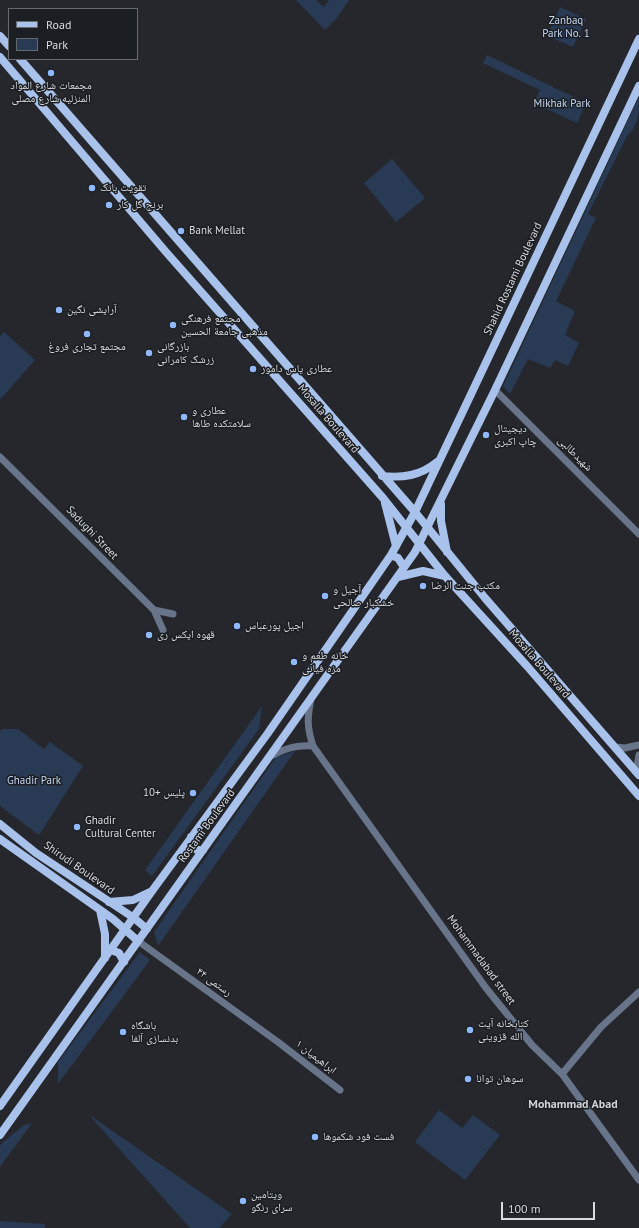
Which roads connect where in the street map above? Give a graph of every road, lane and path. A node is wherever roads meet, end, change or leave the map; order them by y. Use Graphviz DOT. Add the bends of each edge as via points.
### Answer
graph roads {
  1 [pos="639,39"];
  2 [pos="0,57"];
  3 [pos="21,60"];
  4 [pos="639,86"];
  5 [pos="495,390"];
  6 [pos="328,413"];
  7 [pos="318,425"];
  8 [pos="0,457"];
  9 [pos="439,460"];
  10 [pos="382,476"];
  11 [pos="383,498"];
  12 [pos="441,501"];
  13 [pos="415,512"];
  14 [pos="406,528"];
  15 [pos="428,528"];
  16 [pos="639,534"];
  17 [pos="419,542"];
  18 [pos="396,546"];
  19 [pos="448,554"];
  20 [pos="391,555"];
  21 [pos="404,567"];
  22 [pos="445,576"];
  23 [pos="398,577"];
  24 [pos="154,610"];
  25 [pos="173,614"];
  26 [pos="163,630"];
  27 [pos="312,698"];
  28 [pos="639,744"];
  29 [pos="313,746"];
  30 [pos="615,747"];
  31 [pos="639,755"];
  32 [pos="271,756"];
  33 [pos="638,773"];
  34 [pos="639,796"];
  35 [pos="0,824"];
  36 [pos="191,837"];
  37 [pos="0,839"];
  38 [pos="203,850"];
  39 [pos="152,891"];
  40 [pos="108,902"];
  41 [pos="100,910"];
  42 [pos="134,918"];
  43 [pos="126,929"];
  44 [pos="147,929"];
  45 [pos="138,941"];
  46 [pos="111,950"];
  47 [pos="105,958"];
  48 [pos="124,962"];
  49 [pos="636,993"];
  50 [pos="278,1042"];
  51 [pos="562,1074"];
  52 [pos="340,1090"];
  53 [pos="0,1106"];
  54 [pos="0,1135"];
  55 [pos="639,1180"];
  1 -- 9 [label="main road, Shahid Rostami Boulevard"];
  2 -- 7 [label="main road, Mosalla Boulevard"];
  3 -- 6 [label="main road, Mosalla Boulevard"];
  4 -- 5 [label="main road"];
  5 -- 12 [label="main road"];
  5 -- 16 [label="street, شهیدطالبی"];
  6 -- 7 [label="main road"];
  6 -- 10 [label="main road, Mosalla Boulevard"];
  7 -- 11 [label="main road, Mosalla Boulevard"];
  8 -- 24 [label="street, Sadughi Street"];
  9 -- 10 [label="main road" via="429,469 408,476"];
  9 -- 13 [label="main road, Shahid Rostami Boulevard"];
  10 -- 13 [label="main road, Mosalla Boulevard"];
  11 -- 14 [label="main road, Mosalla Boulevard"];
  11 -- 18 [label="main road"];
  12 -- 15 [label="main road"];
  12 -- 19 [label="main road"];
  13 -- 14 [label="main road, Shahid Rostami Boulevard"];
  13 -- 15 [label="main road, Mosalla Boulevard"];
  14 -- 17 [label="main road, Mosalla Boulevard"];
  14 -- 18 [label="main road, Rostami Boulevard"];
  15 -- 17 [label="main road, Rostami Boulevard"];
  15 -- 19 [label="main road, Mosalla Boulevard"];
  17 -- 21 [label="main road, Rostami Boulevard"];
  17 -- 22 [label="main road, Mosalla Boulevard"];
  18 -- 20 [label="main road, Rostami Boulevard"];
  19 -- 30 [label="main road, Mosalla Boulevard"];
  20 -- 21 [label="main road" via="401,560"];
  20 -- 36 [label="main road, Rostami Boulevard" via="268,733"];
  21 -- 23 [label="main road, Rostami Boulevard"];
  22 -- 23 [label="main road" via="423,571"];
  22 -- 34 [label="main road, Mosalla Boulevard"];
  23 -- 27 [label="main road, Rostami Boulevard"];
  24 -- 25 [label="street"];
  24 -- 26 [label="street"];
  27 -- 29 [label="street" via="307,720"];
  27 -- 32 [label="main road, Rostami Boulevard"];
  28 -- 30 [label="street" via="625,748"];
  29 -- 32 [label="street" via="288,747"];
  29 -- 51 [label="street, Mohammadabad street" via="486,988 532,1044"];
  30 -- 33 [label="main road, Mosalla Boulevard"];
  31 -- 33 [label="street"];
  32 -- 38 [label="main road, Rostami Boulevard"];
  35 -- 40 [label="main road, Shirudi Boulevard"];
  36 -- 38 [label="main road" via="193,848"];
  36 -- 39 [label="main road, Rostami Boulevard"];
  37 -- 41 [label="main road"];
  38 -- 44 [label="main road, Rostami Boulevard"];
  39 -- 40 [label="main road" via="133,900"];
  39 -- 42 [label="main road, Rostami Boulevard"];
  40 -- 42 [label="main road, Shirudi Boulevard"];
  41 -- 43 [label="main road"];
  41 -- 47 [label="main road" via="106,934"];
  42 -- 43 [label="main road, Rostami Boulevard"];
  42 -- 44 [label="main road, Shirudi Boulevard"];
  43 -- 45 [label="main road"];
  43 -- 46 [label="main road, Rostami Boulevard"];
  44 -- 45 [label="main road, Rostami Boulevard"];
  45 -- 48 [label="main road, Rostami Boulevard"];
  45 -- 50 [label="street, رستمی ۴۴"];
  46 -- 47 [label="main road, Rostami Boulevard"];
  46 -- 48 [label="main road" via="119,953"];
  47 -- 53 [label="main road, Rostami Boulevard"];
  48 -- 54 [label="main road, Rostami Boulevard"];
  49 -- 51 [label="street" via="601,1027"];
  50 -- 52 [label="street, ابراهیمیان ۱"];
  51 -- 55 [label="street, Mohammadabad street"];
}
